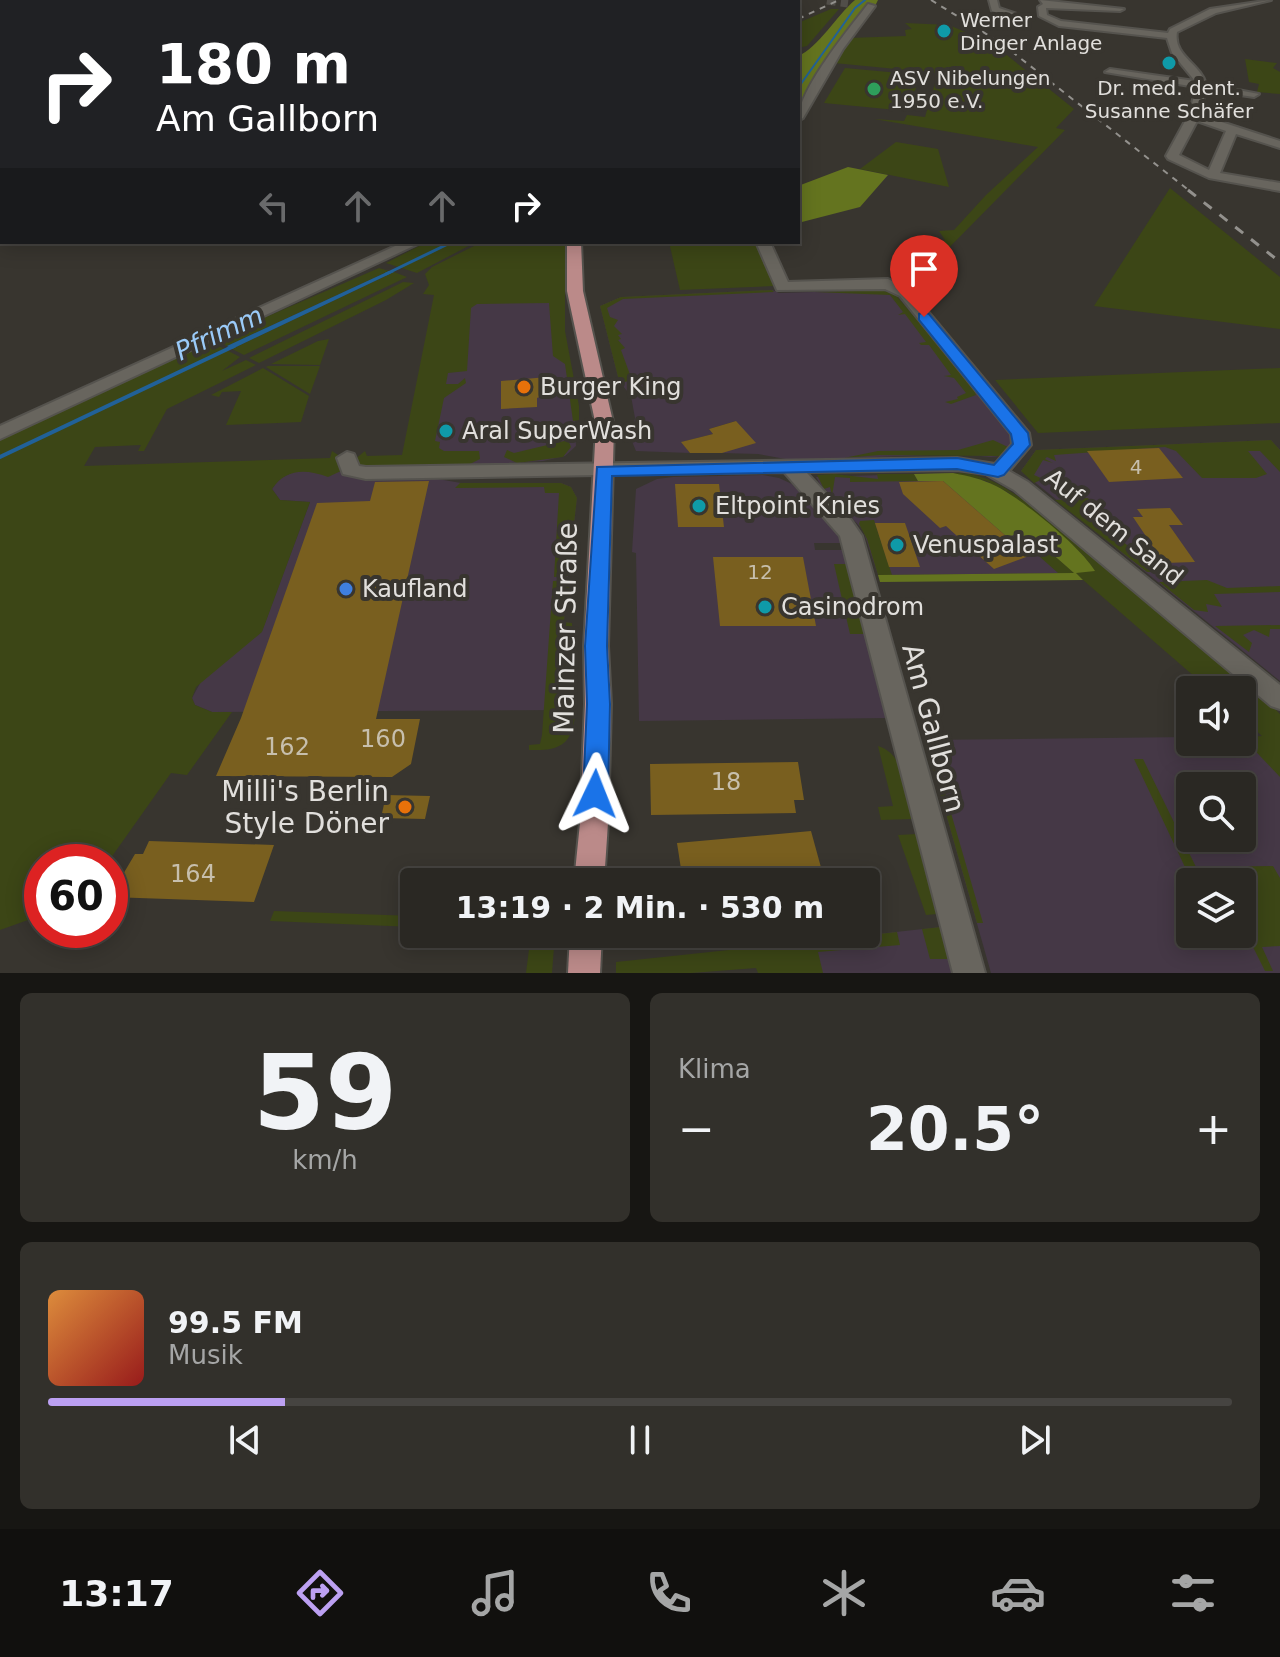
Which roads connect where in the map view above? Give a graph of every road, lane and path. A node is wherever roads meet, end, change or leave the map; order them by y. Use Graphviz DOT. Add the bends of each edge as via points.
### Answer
graph roads {
  1 [pos="680,0"];
  2 [pos="708,0"];
  3 [pos="1270,0"];
  4 [pos="1280,1"];
  5 [pos="994,2"];
  6 [pos="1047,2"];
  7 [pos="1022,5"];
  8 [pos="871,6"];
  9 [pos="1119,8"];
  10 [pos="1095,24"];
  11 [pos="1022,25"];
  12 [pos="1170,36"];
  13 [pos="1122,64"];
  14 [pos="1201,86"];
  15 [pos="1254,94"];
  16 [pos="800,115"];
  17 [pos="1192,116"];
  18 [pos="1232,129"];
  19 [pos="1280,145"];
  20 [pos="1213,175"];
  21 [pos="1280,187"];
  22 [pos="411,244"];
  23 [pos="574,244"];
  24 [pos="764,244"];
  25 [pos="0,433"];
  26 [pos="347,458"];
  27 [pos="791,468"];
  28 [pos="603,471"];
  29 [pos="998,472"];
  30 [pos="1280,699"];
  31 [pos="590,868"];
  32 [pos="585,948"];
  33 [pos="584,973"];
  34 [pos="969,973"];
  1 -- 2 [label="street"];
  3 -- 4 [label="street"];
  3 -- 12 [label="street" via="1213,11 1178,26"];
  5 -- 7 [label="street"];
  5 -- 11 [label="street" via="995,9 1020,18"];
  6 -- 9 [label="street"];
  6 -- 10 [label="street" via="1042,7 1046,18 1067,26"];
  8 -- 16 [label="street"];
  9 -- 10 [label="street" via="1112,19"];
  10 -- 12 [label="street"];
  12 -- 14 [label="street" via="1173,49"];
  13 -- 14 [label="street" via="1107,76"];
  14 -- 15 [label="street"];
  14 -- 17 [label="street"];
  17 -- 18 [label="street"];
  17 -- 20 [label="street" via="1172,156 1188,168"];
  18 -- 19 [label="street"];
  18 -- 20 [label="street"];
  20 -- 21 [label="street"];
  22 -- 25 [label="street"];
  23 -- 28 [label="main road, Mainzer Straße" via="575,291 605,426"];
  24 -- 29 [label="street" via="782,287 888,284 905,293 1020,433 1022,445"];
  26 -- 28 [label="street" via="348,468 361,473"];
  27 -- 28 [label="street"];
  27 -- 29 [label="street, Auf dem Sand" via="957,464"];
  27 -- 34 [label="street, Am Gallborn" via="851,536"];
  28 -- 31 [label="main road, Mainzer Straße"];
  29 -- 30 [label="street, Auf dem Sand"];
  32 -- 33 [label="main road"];
}
